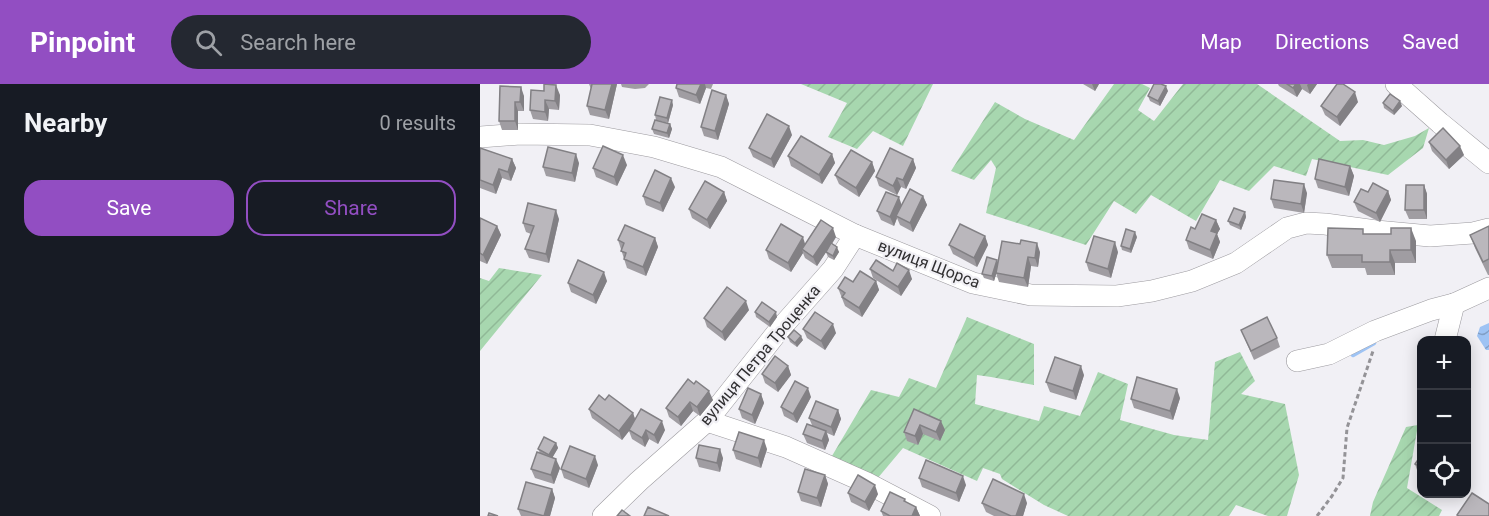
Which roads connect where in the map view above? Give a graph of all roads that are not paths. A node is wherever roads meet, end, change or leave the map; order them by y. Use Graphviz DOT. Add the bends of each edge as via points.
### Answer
graph roads {
  1 [pos="1396,84"];
  2 [pos="480,136"];
  3 [pos="1489,163"];
  4 [pos="1489,229"];
  5 [pos="855,235"];
  6 [pos="1489,288"];
  7 [pos="1454,304"];
  8 [pos="1446,336"];
  9 [pos="1297,361"];
  10 [pos="707,421"];
  11 [pos="603,516"];
  12 [pos="930,516"];
  1 -- 3 [label="street"];
  2 -- 5 [label="street, вулиця Щорса" via="590,135 654,147 721,167"];
  4 -- 5 [label="street, вулиця Щорса" via="1430,236 1306,223 1287,228 1236,263 1191,281 1117,296 1031,295 973,283"];
  5 -- 10 [label="street, вулиця Петра Троценка" via="833,269"];
  6 -- 7 [label="street"];
  7 -- 8 [label="street"];
  7 -- 9 [label="street" via="1375,331 1329,354"];
  10 -- 11 [label="street, вулиця Петра Троценка"];
  10 -- 12 [label="street" via="786,447"];
}
